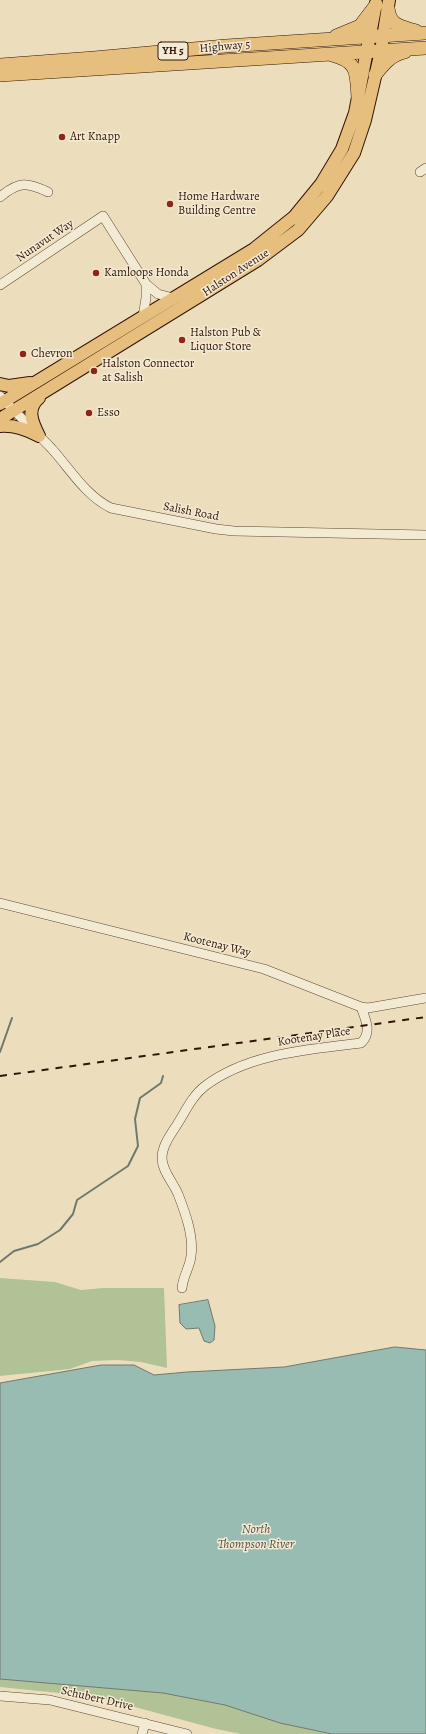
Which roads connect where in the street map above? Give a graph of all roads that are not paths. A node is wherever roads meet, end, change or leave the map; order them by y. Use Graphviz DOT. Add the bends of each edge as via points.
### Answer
graph roads {
  1 [pos="382,3"];
  2 [pos="426,33"];
  3 [pos="376,37"];
  4 [pos="328,40"];
  5 [pos="422,48"];
  6 [pos="367,51"];
  7 [pos="381,51"];
  8 [pos="325,54"];
  9 [pos="0,64"];
  10 [pos="375,74"];
  11 [pos="0,75"];
  12 [pos="358,97"];
  13 [pos="48,192"];
  14 [pos="0,196"];
  15 [pos="146,284"];
  16 [pos="0,285"];
  17 [pos="174,298"];
  18 [pos="143,317"];
  19 [pos="37,382"];
  20 [pos="0,384"];
  21 [pos="47,390"];
  22 [pos="2,400"];
  23 [pos="14,411"];
  24 [pos="0,419"];
  25 [pos="0,426"];
  26 [pos="39,436"];
  27 [pos="426,535"];
  28 [pos="0,903"];
  29 [pos="426,998"];
  30 [pos="361,1007"];
  31 [pos="182,1288"];
  32 [pos="0,1696"];
  33 [pos="144,1723"];
  34 [pos="142,1734"];
  35 [pos="187,1734"];
  1 -- 2 [label="highway" via="395,24"];
  1 -- 3 [label="main road"];
  1 -- 4 [label="highway" via="360,26"];
  2 -- 3 [label="highway, Highway 5 / YH 5"];
  3 -- 4 [label="highway, Highway 5 / YH 5"];
  3 -- 6 [label="main road, Halston Avenue"];
  3 -- 7 [label="main road, Halston Avenue"];
  4 -- 9 [label="highway, Highway 5 / YH 5"];
  5 -- 7 [label="highway, Highway 5 / YH 5"];
  5 -- 10 [label="highway" via="398,54 388,60"];
  6 -- 7 [label="highway, Highway 5 / YH 5"];
  6 -- 8 [label="highway, Highway 5 / YH 5"];
  6 -- 12 [label="main road, Halston Avenue"];
  7 -- 10 [label="main road, Halston Avenue"];
  8 -- 11 [label="highway, Highway 5 / YH 5"];
  8 -- 12 [label="highway" via="346,60 353,65"];
  10 -- 21 [label="main road, Halston Avenue" via="366,120 354,153 327,196 298,230 258,260"];
  12 -- 17 [label="main road, Halston Avenue" via="355,113 333,167 294,217 254,249"];
  13 -- 14 [label="street" via="32,184 22,184 10,188"];
  15 -- 16 [label="street, Nunavut Way" via="102,216"];
  15 -- 17 [label="street" via="158,294"];
  15 -- 18 [label="street"];
  17 -- 18 [label="main road, Halston Avenue"];
  18 -- 19 [label="main road, Halston Avenue"];
  19 -- 20 [label="main road" via="18,386"];
  19 -- 22 [label="main road, Halston Avenue"];
  21 -- 23 [label="main road, Halston Avenue"];
  21 -- 26 [label="main road" via="33,402 31,411 31,420"];
  22 -- 23 [label="street, Salish Road"];
  23 -- 24 [label="main road, Halston Avenue"];
  23 -- 26 [label="street, Salish Road"];
  25 -- 26 [label="main road" via="21,427"];
  26 -- 27 [label="street, Salish Road" via="86,490 103,504 120,511 234,531"];
  28 -- 30 [label="street, Kootenay Way" via="264,969"];
  29 -- 30 [label="street, Kootenay Way"];
  30 -- 31 [label="street, Kootenay Place" via="368,1031 361,1042 257,1059 204,1086 190,1103 163,1149 163,1166 177,1193 190,1236 191,1255"];
  32 -- 33 [label="street, Schubert Drive" via="50,1700"];
  33 -- 34 [label="street"];
  33 -- 35 [label="street, Schubert Drive"];
}
